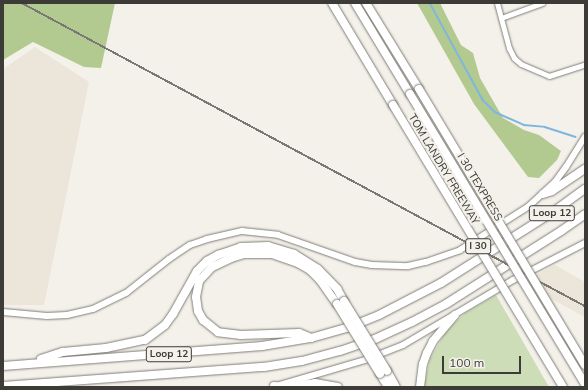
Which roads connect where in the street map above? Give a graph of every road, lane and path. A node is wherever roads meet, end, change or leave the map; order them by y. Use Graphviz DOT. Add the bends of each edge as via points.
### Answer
graph roads {
  1 [pos="332,3"];
  2 [pos="355,3"];
  3 [pos="366,3"];
  4 [pos="497,3"];
  5 [pos="542,3"];
  6 [pos="501,18"];
  7 [pos="585,64"];
  8 [pos="585,136"];
  9 [pos="585,169"];
  10 [pos="585,189"];
  11 [pos="543,194"];
  12 [pos="585,214"];
  13 [pos="585,243"];
  14 [pos="341,303"];
  15 [pos="3,312"];
  16 [pos="455,315"];
  17 [pos="311,338"];
  18 [pos="27,364"];
  19 [pos="585,365"];
  20 [pos="3,366"];
  21 [pos="384,373"];
  22 [pos="585,384"];
  23 [pos="3,386"];
  24 [pos="273,387"];
  25 [pos="338,387"];
  26 [pos="388,387"];
  27 [pos="396,387"];
  28 [pos="420,387"];
  29 [pos="563,387"];
  1 -- 29 [label="highway, TOM LANDRY FREEWAY / I 30, bridge"];
  2 -- 22 [label="highway, I 30 TEXPRESS, bridge"];
  3 -- 19 [label="highway, TOM LANDRY FREEWAY / I 30, bridge"];
  4 -- 6 [label="street"];
  5 -- 6 [label="street"];
  6 -- 7 [label="street" via="508,48 514,58 528,68 549,76"];
  8 -- 11 [label="main road" via="566,167"];
  9 -- 11 [label="highway" via="552,191"];
  10 -- 17 [label="highway, Loop 12" via="518,235 411,300 347,328"];
  11 -- 15 [label="main road" via="513,217 460,250 408,266 372,265 343,258 278,235 242,231 190,245 126,293 93,309 67,315 47,316"];
  12 -- 23 [label="highway, Loop 12" via="446,304 374,339 340,351 264,367"];
  13 -- 16 [label="main road" via="513,280"];
  14 -- 17 [label="highway" via="310,270 272,254 244,254 231,258 212,267 199,281 196,297 198,311 203,320 218,332 241,335 299,333"];
  14 -- 18 [label="highway" via="337,289 307,260 268,246 241,248 207,261 197,271 165,325 145,340 106,348 63,352"];
  14 -- 21 [label="highway, bridge"];
  16 -- 24 [label="main road" via="383,354"];
  16 -- 28 [label="highway" via="433,340 423,364"];
  17 -- 18 [label="highway, Loop 12" via="228,350"];
  18 -- 20 [label="highway, Loop 12"];
  21 -- 26 [label="highway"];
  21 -- 27 [label="highway"];
  24 -- 25 [label="highway" via="315,383"];
}
